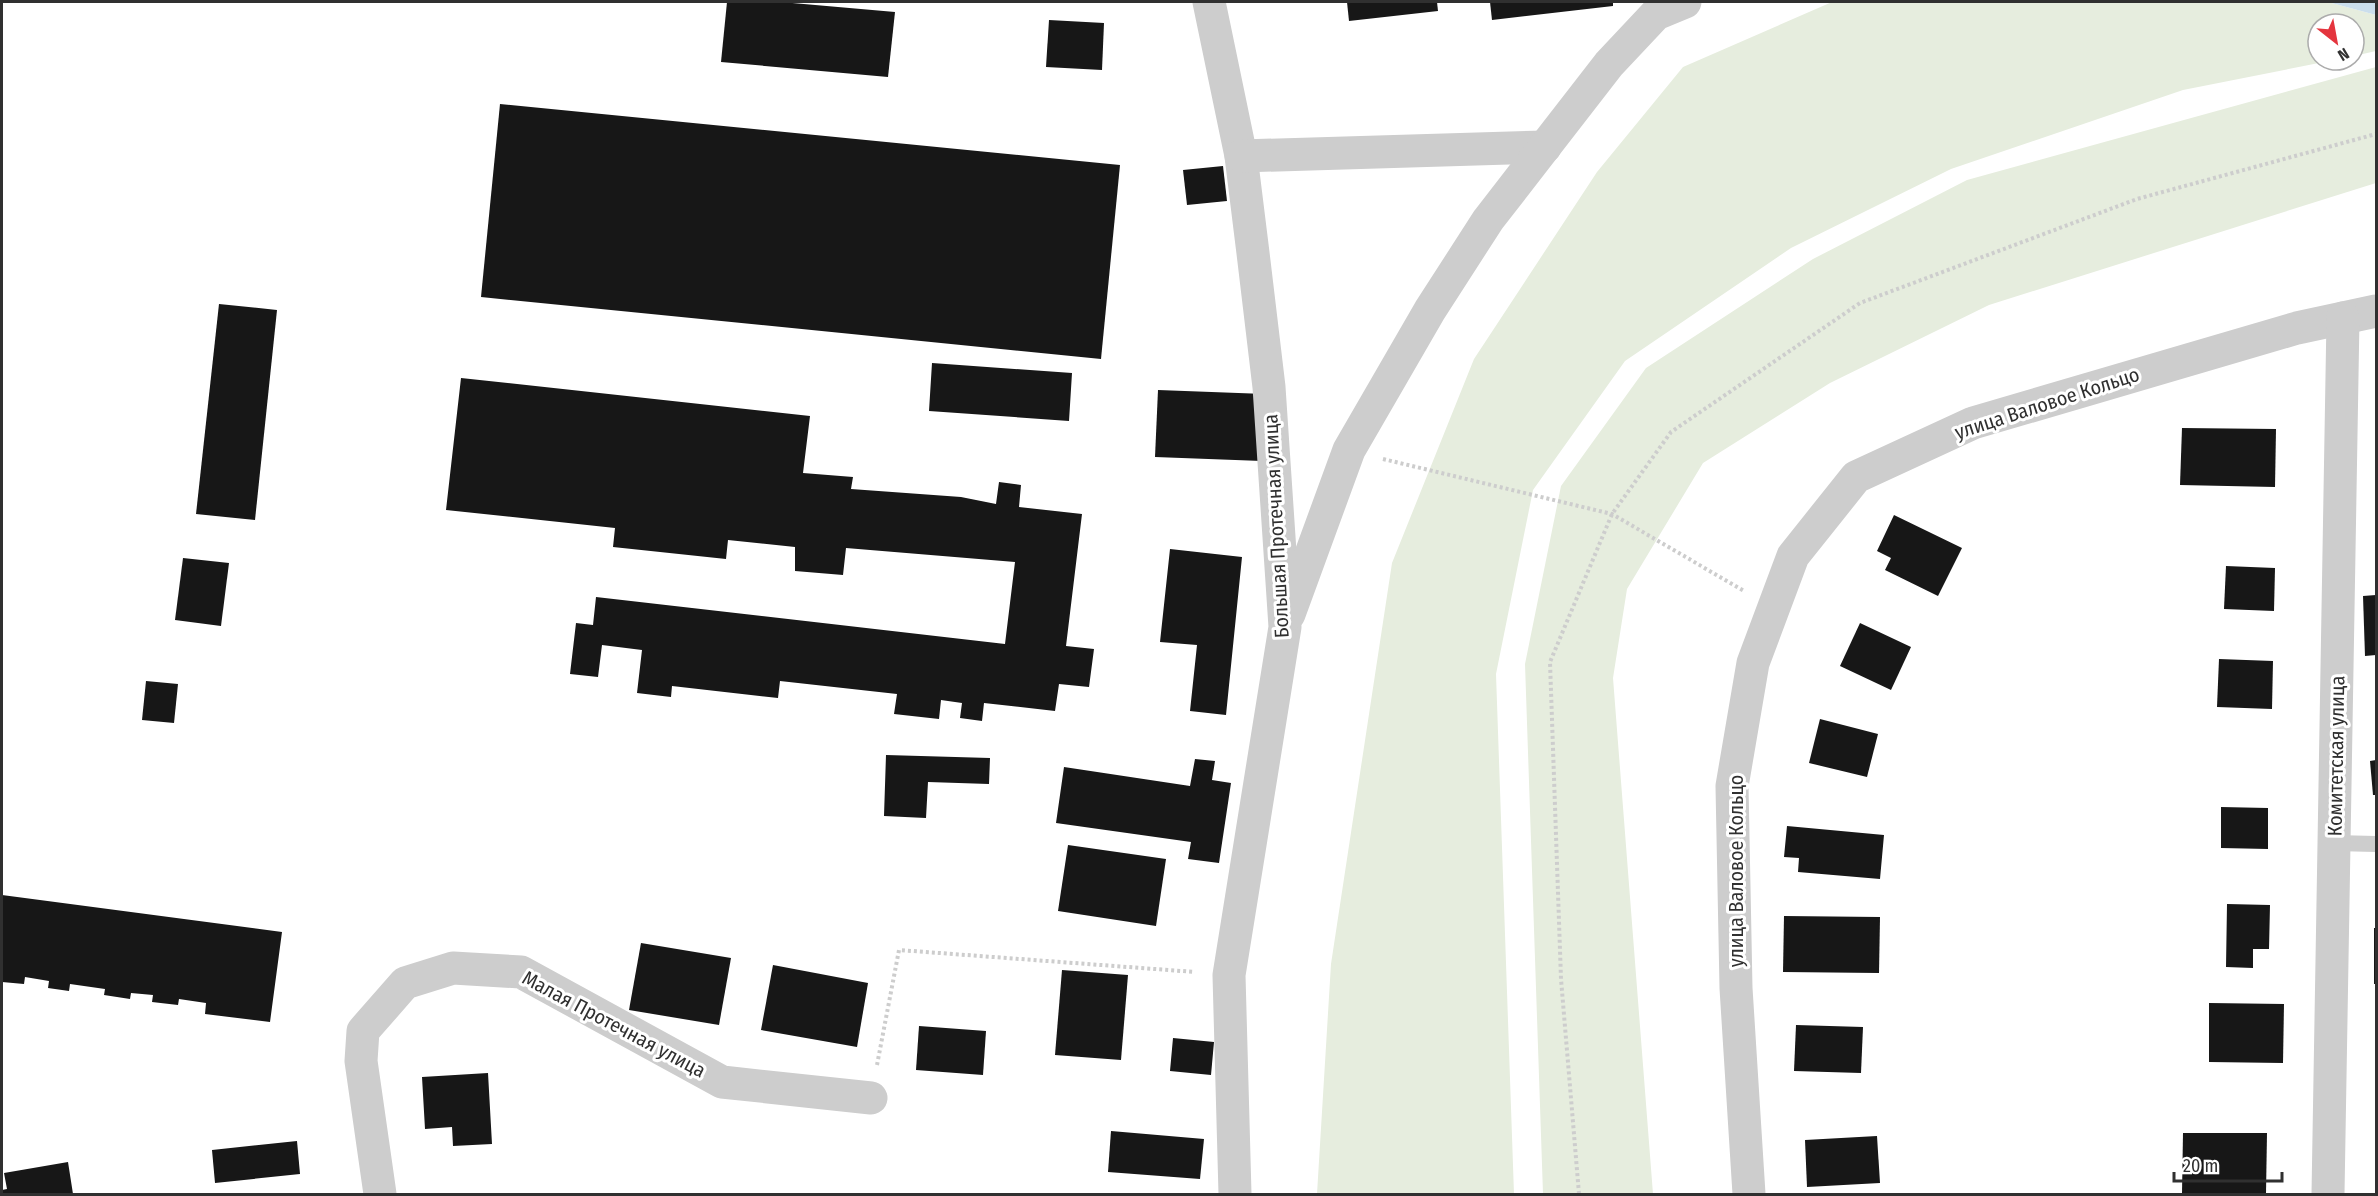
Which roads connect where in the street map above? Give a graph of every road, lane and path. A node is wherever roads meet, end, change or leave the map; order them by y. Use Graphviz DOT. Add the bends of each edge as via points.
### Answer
graph roads {
  1 [pos="1209,2"];
  2 [pos="1685,2"];
  3 [pos="1545,147"];
  4 [pos="1241,156"];
  5 [pos="2376,311"];
  6 [pos="2343,318"];
  7 [pos="1349,450"];
  8 [pos="1773,608"];
  9 [pos="1285,627"];
  10 [pos="2334,843"];
  11 [pos="2376,844"];
  12 [pos="1229,975"];
  13 [pos="871,1098"];
  14 [pos="380,1194"];
  15 [pos="1235,1194"];
  16 [pos="1749,1194"];
  17 [pos="2328,1194"];
  1 -- 4 [label="street, Большая Протечная улица"];
  2 -- 3 [label="street" via="1656,14 1609,64"];
  3 -- 4 [label="street"];
  3 -- 7 [label="street" via="1488,220 1436,300"];
  4 -- 9 [label="street, Большая Протечная улица" via="1269,387"];
  5 -- 6 [label="street, улица Валовое Кольцо"];
  6 -- 8 [label="street, улица Валовое Кольцо" via="1973,423 1856,477 1793,556"];
  6 -- 10 [label="street, Комитетская улица"];
  7 -- 8 [label="path" via="1612,514"];
  7 -- 9 [label="street"];
  8 -- 16 [label="street, улица Валовое Кольцо" via="1753,663 1732,786 1737,988"];
  9 -- 12 [label="street, Большая Протечная улица"];
  10 -- 11 [label="lane"];
  10 -- 17 [label="street, Комитетская улица"];
  12 -- 13 [label="path" via="899,950"];
  12 -- 15 [label="street, Большая Протечная улица"];
  13 -- 14 [label="street, Малая Протечная улица" via="722,1082 521,972 453,968 405,983 363,1030 361,1061"];
}
